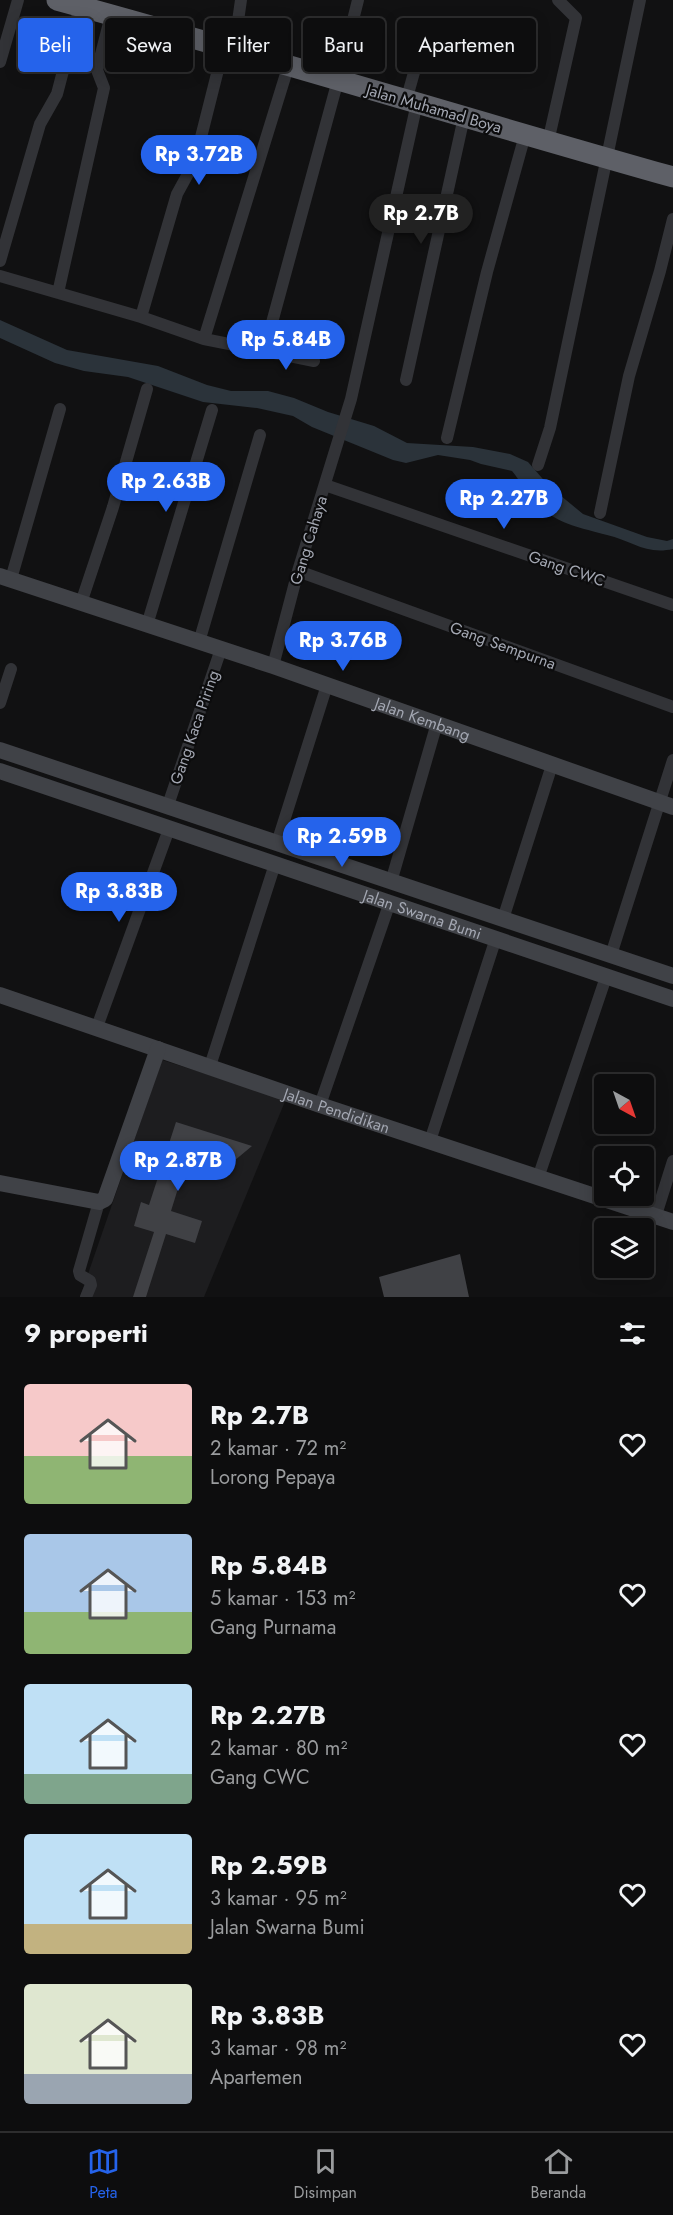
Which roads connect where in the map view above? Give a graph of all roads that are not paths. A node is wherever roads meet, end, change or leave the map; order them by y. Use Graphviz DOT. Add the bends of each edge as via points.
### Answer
graph roads {
  1 [pos="18,0"];
  2 [pos="57,0"];
  3 [pos="241,0"];
  4 [pos="358,0"];
  5 [pos="558,0"];
  6 [pos="640,0"];
  7 [pos="80,6"];
  8 [pos="111,15"];
  9 [pos="236,18"];
  10 [pos="205,40"];
  11 [pos="0,62"];
  12 [pos="291,65"];
  13 [pos="222,72"];
  14 [pos="287,72"];
  15 [pos="417,72"];
  16 [pos="338,80"];
  17 [pos="411,102"];
  18 [pos="464,117"];
  19 [pos="525,135"];
  20 [pos="548,141"];
  21 [pos="606,158"];
  22 [pos="673,177"];
  23 [pos="673,219"];
  24 [pos="0,261"];
  25 [pos="0,276"];
  26 [pos="58,293"];
  27 [pos="141,317"];
  28 [pos="204,339"];
  29 [pos="264,352"];
  30 [pos="314,361"];
  31 [pos="406,380"];
  32 [pos="147,389"];
  33 [pos="60,409"];
  34 [pos="212,410"];
  35 [pos="260,435"];
  36 [pos="447,438"];
  37 [pos="538,465"];
  38 [pos="325,484"];
  39 [pos="600,513"];
  40 [pos="298,572"];
  41 [pos="5,577"];
  42 [pos="81,603"];
  43 [pos="673,605"];
  44 [pos="147,625"];
  45 [pos="200,642"];
  46 [pos="221,649"];
  47 [pos="273,666"];
  48 [pos="11,669"];
  49 [pos="327,685"];
  50 [pos="0,703"];
  51 [pos="673,707"];
  52 [pos="437,723"];
  53 [pos="0,750"];
  54 [pos="673,760"];
  55 [pos="552,765"];
  56 [pos="0,771"];
  57 [pos="168,805"];
  58 [pos="667,805"];
  59 [pos="198,815"];
  60 [pos="169,829"];
  61 [pos="192,836"];
  62 [pos="277,843"];
  63 [pos="275,864"];
  64 [pos="391,882"];
  65 [pos="416,891"];
  66 [pos="390,902"];
  67 [pos="410,909"];
  68 [pos="502,919"];
  69 [pos="496,938"];
  70 [pos="611,955"];
  71 [pos="670,975"];
  72 [pos="606,977"];
  73 [pos="0,994"];
  74 [pos="667,997"];
  75 [pos="97,1027"];
  76 [pos="158,1049"];
  77 [pos="210,1066"];
  78 [pos="320,1105"];
  79 [pos="430,1141"];
  80 [pos="673,1161"];
  81 [pos="538,1178"];
  82 [pos="0,1183"];
  83 [pos="99,1203"];
  84 [pos="656,1215"];
  85 [pos="673,1222"];
  86 [pos="87,1297"];
  1 -- 11 [label="street"];
  2 -- 7 [label="highway, Jalan Muhamad Boya"];
  3 -- 9 [label="street"];
  4 -- 16 [label="street"];
  5 -- 20 [label="street" via="576,18"];
  6 -- 21 [label="street"];
  7 -- 8 [label="highway, Jalan Muhamad Boya"];
  7 -- 24 [label="street" via="57,94 40,124"];
  8 -- 10 [label="highway, Jalan Muhamad Boya"];
  8 -- 26 [label="street" via="97,70 104,88"];
  12 -- 16 [label="highway, Jalan Muhamad Boya"];
  13 -- 27 [label="street" via="195,161 177,194"];
  14 -- 28 [label="street"];
  15 -- 17 [label="street, Gang Cahaya"];
  16 -- 17 [label="highway, Jalan Muhamad Boya"];
  16 -- 29 [label="street"];
  17 -- 18 [label="highway, Jalan Muhamad Boya"];
  17 -- 38 [label="street, Gang Cahaya" via="347,417"];
  18 -- 19 [label="highway, Jalan Muhamad Boya"];
  18 -- 31 [label="street"];
  19 -- 20 [label="highway, Jalan Muhamad Boya"];
  19 -- 36 [label="street"];
  20 -- 21 [label="highway, Jalan Muhamad Boya"];
  21 -- 22 [label="highway, Jalan Muhamad Boya"];
  21 -- 37 [label="street" via="552,417"];
  23 -- 39 [label="street" via="629,376"];
  25 -- 26 [label="street"];
  26 -- 27 [label="street"];
  27 -- 28 [label="street"];
  28 -- 29 [label="street"];
  29 -- 30 [label="street"];
  32 -- 42 [label="street"];
  33 -- 41 [label="street"];
  34 -- 44 [label="street"];
  35 -- 45 [label="street"];
  38 -- 40 [label="street, Gang Cahaya"];
  38 -- 43 [label="street, Gang CWC"];
  40 -- 47 [label="street, Gang Cahaya"];
  40 -- 51 [label="street, Gang Sempurna"];
  41 -- 42 [label="street, Jalan Kembang"];
  42 -- 44 [label="street, Jalan Kembang"];
  44 -- 45 [label="street, Jalan Kembang"];
  45 -- 46 [label="street, Jalan Kembang"];
  46 -- 47 [label="street, Jalan Kembang"];
  46 -- 57 [label="street, Gang Kaca Piring"];
  47 -- 49 [label="street, Jalan Kembang"];
  48 -- 50 [label="street"];
  49 -- 52 [label="street, Jalan Kembang"];
  49 -- 62 [label="street"];
  52 -- 55 [label="street, Jalan Kembang"];
  52 -- 64 [label="street"];
  53 -- 57 [label="street, Jalan Swarna Bumi"];
  54 -- 58 [label="street"];
  55 -- 58 [label="street, Jalan Kembang"];
  55 -- 68 [label="street"];
  56 -- 60 [label="street, Jalan Swarna Bumi"];
  57 -- 59 [label="street, Jalan Swarna Bumi"];
  58 -- 70 [label="street"];
  59 -- 61 [label="street"];
  59 -- 62 [label="street, Jalan Swarna Bumi"];
  60 -- 61 [label="street, Jalan Swarna Bumi"];
  60 -- 75 [label="street"];
  61 -- 63 [label="street, Jalan Swarna Bumi"];
  62 -- 64 [label="street, Jalan Swarna Bumi"];
  63 -- 66 [label="street, Jalan Swarna Bumi"];
  63 -- 77 [label="street"];
  64 -- 65 [label="street, Jalan Swarna Bumi"];
  65 -- 67 [label="street"];
  65 -- 68 [label="street, Jalan Swarna Bumi"];
  66 -- 67 [label="street, Jalan Swarna Bumi"];
  66 -- 78 [label="street"];
  67 -- 69 [label="street, Jalan Swarna Bumi"];
  68 -- 70 [label="street, Jalan Swarna Bumi"];
  69 -- 72 [label="street, Jalan Swarna Bumi"];
  69 -- 79 [label="street"];
  70 -- 71 [label="street, Jalan Swarna Bumi"];
  71 -- 74 [label="street"];
  72 -- 74 [label="street, Jalan Swarna Bumi"];
  72 -- 81 [label="street"];
  73 -- 75 [label="street, Jalan Pendidikan"];
  75 -- 76 [label="street, Jalan Pendidikan"];
  76 -- 77 [label="street, Jalan Pendidikan"];
  76 -- 83 [label="street" via="107,1196"];
  77 -- 78 [label="street, Jalan Pendidikan"];
  78 -- 79 [label="street, Jalan Pendidikan"];
  79 -- 81 [label="street, Jalan Pendidikan"];
  80 -- 84 [label="street"];
  81 -- 84 [label="street, Jalan Pendidikan"];
  82 -- 83 [label="street"];
  83 -- 86 [label="street" via="79,1271 90,1281"];
  84 -- 85 [label="street, Jalan Pendidikan"];
}
